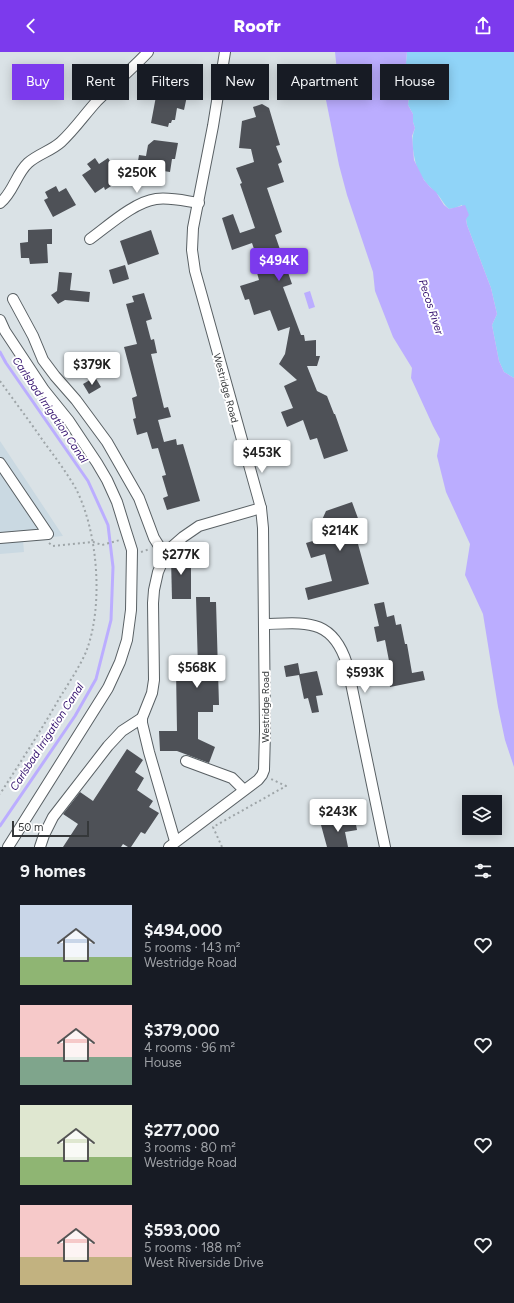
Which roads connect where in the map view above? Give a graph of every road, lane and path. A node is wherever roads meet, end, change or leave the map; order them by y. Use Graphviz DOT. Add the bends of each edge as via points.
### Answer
graph roads {
  1 [pos="148,52"];
  2 [pos="226,52"];
  3 [pos="0,203"];
  4 [pos="199,203"];
  5 [pos="90,239"];
  6 [pos="13,299"];
  7 [pos="0,320"];
  8 [pos="0,381"];
  9 [pos="0,462"];
  10 [pos="260,508"];
  11 [pos="38,535"];
  12 [pos="0,538"];
  13 [pos="128,538"];
  14 [pos="93,542"];
  15 [pos="163,548"];
  16 [pos="132,555"];
  17 [pos="264,624"];
  18 [pos="142,718"];
  19 [pos="186,761"];
  20 [pos="262,775"];
  21 [pos="244,790"];
  22 [pos="0,794"];
  23 [pos="172,844"];
  24 [pos="8,847"];
  25 [pos="40,847"];
  26 [pos="222,847"];
  27 [pos="384,847"];
  1 -- 3 [label="street" via="93,105 81,122 60,143 27,165"];
  2 -- 4 [label="street, Westridge Road"];
  4 -- 5 [label="street" via="166,198 148,201"];
  4 -- 10 [label="street, Westridge Road" via="192,242 195,271"];
  6 -- 15 [label="street" via="48,368 96,427 125,471 139,498 154,538"];
  7 -- 13 [label="street" via="44,390 69,421 104,474 117,502"];
  8 -- 14 [label="path" via="75,487 85,509"];
  9 -- 11 [label="street" via="48,534"];
  10 -- 15 [label="street" via="199,526"];
  10 -- 17 [label="street, Westridge Road" via="264,528"];
  11 -- 12 [label="street"];
  11 -- 14 [label="path" via="53,546"];
  13 -- 14 [label="path" via="102,545"];
  13 -- 16 [label="street"];
  14 -- 22 [label="path" via="95,609 86,652 46,722"];
  15 -- 16 [label="path"];
  15 -- 18 [label="street" via="154,590 154,680 152,693"];
  16 -- 24 [label="street" via="131,610 127,640 120,662 108,688"];
  17 -- 20 [label="street, Westridge Road" via="265,762"];
  17 -- 27 [label="street" via="306,624 319,627 336,641 343,651"];
  18 -- 23 [label="street"];
  18 -- 25 [label="street" via="122,731 108,746 53,817"];
  19 -- 21 [label="street" via="232,778"];
  20 -- 21 [label="street"];
  20 -- 26 [label="path" via="286,786 213,827"];
  21 -- 23 [label="street"];
}
